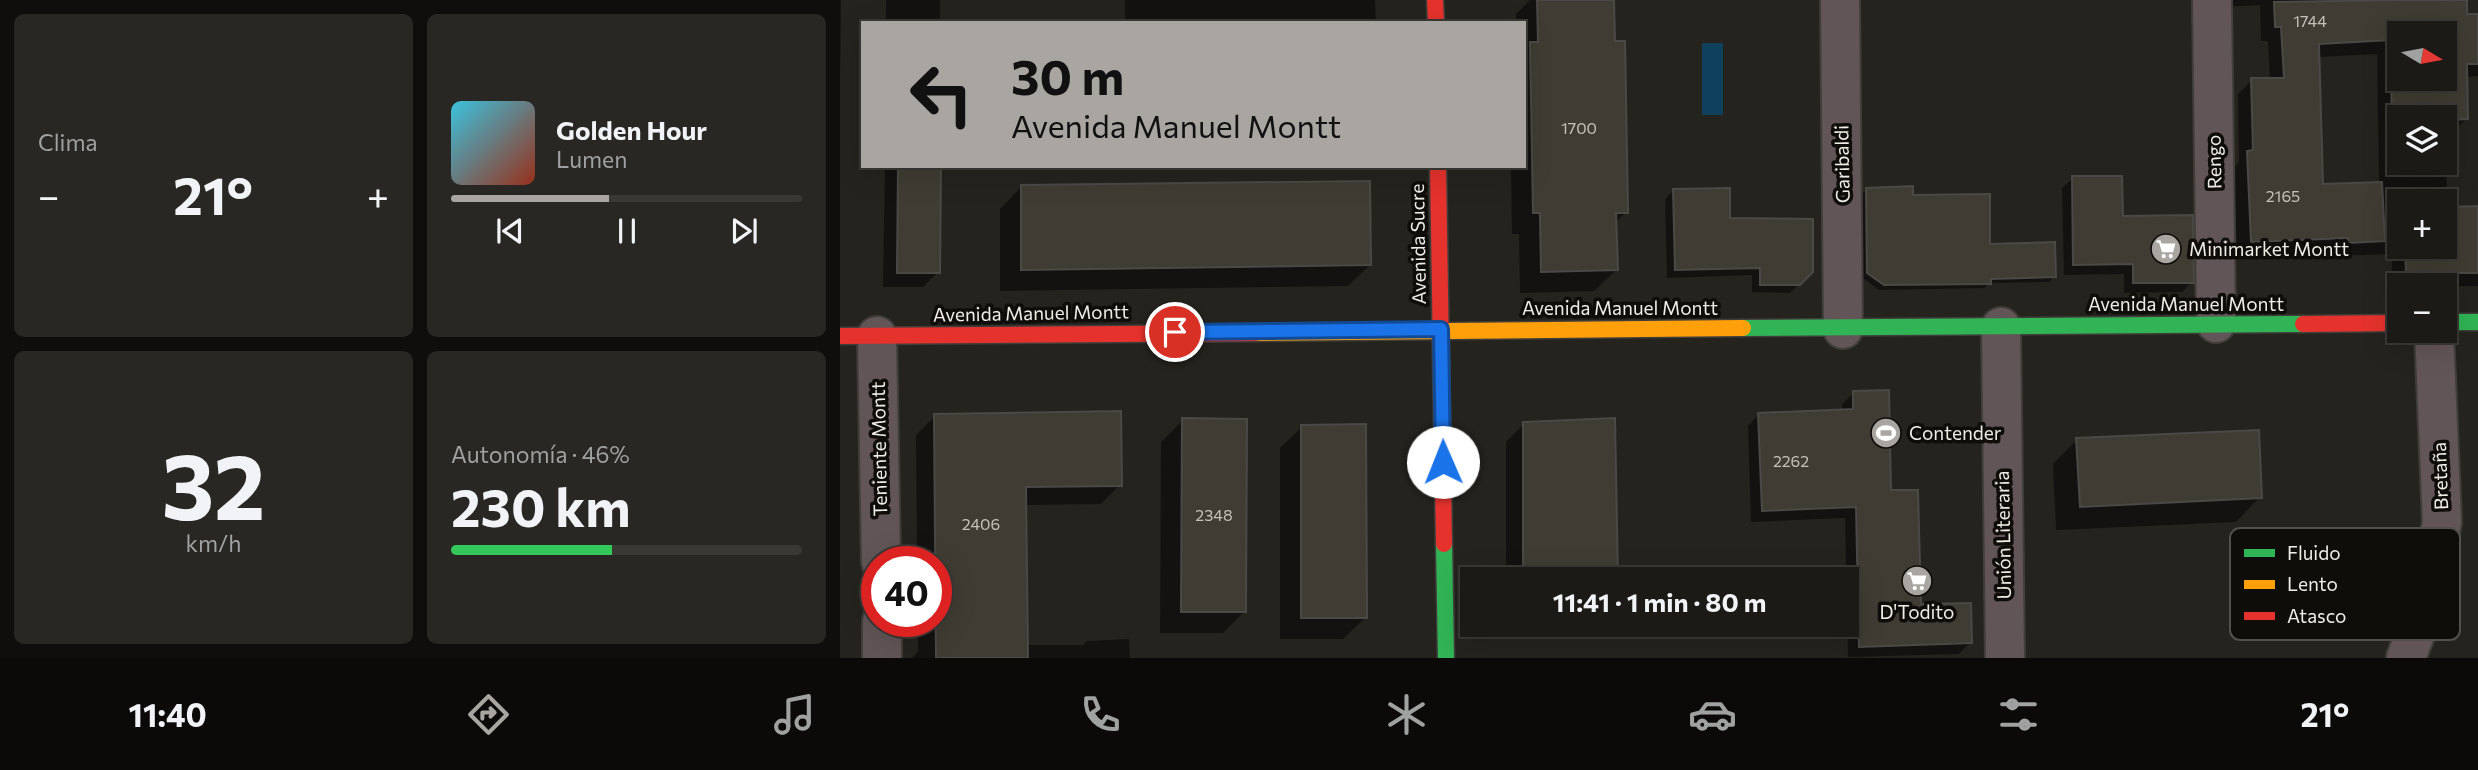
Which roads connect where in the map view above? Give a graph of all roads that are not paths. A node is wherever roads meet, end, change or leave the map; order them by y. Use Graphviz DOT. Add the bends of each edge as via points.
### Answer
graph roads {
  1 [pos="1435,0"];
  2 [pos="1840,0"];
  3 [pos="2212,0"];
  4 [pos="1436,21"];
  5 [pos="1438,168"];
  6 [pos="2478,321"];
  7 [pos="2457,322"];
  8 [pos="2216,323"];
  9 [pos="2387,323"];
  10 [pos="2001,327"];
  11 [pos="1441,329"];
  12 [pos="1843,329"];
  13 [pos="859,336"];
  14 [pos="2435,343"];
  15 [pos="2441,528"];
  16 [pos="879,546"];
  17 [pos="881,637"];
  18 [pos="2413,640"];
  19 [pos="882,658"];
  20 [pos="1446,658"];
  21 [pos="2005,658"];
  22 [pos="2406,658"];
  1 -- 4 [label="main road"];
  2 -- 12 [label="street, Garibaldi"];
  3 -- 8 [label="street, Rengo"];
  5 -- 11 [label="main road, Avenida Sucre"];
  6 -- 7 [label="main road"];
  8 -- 9 [label="main road, Avenida Manuel Montt"];
  8 -- 10 [label="main road, Avenida Manuel Montt"];
  10 -- 12 [label="main road, Avenida Manuel Montt"];
  10 -- 21 [label="street, Unión Literaria"];
  11 -- 12 [label="main road, Avenida Manuel Montt"];
  11 -- 13 [label="main road, Avenida Manuel Montt"];
  11 -- 20 [label="main road, Avenida Sucre"];
  13 -- 16 [label="street, Teniente Montt"];
  14 -- 15 [label="street, Bretaña"];
  17 -- 19 [label="street"];
  18 -- 22 [label="street, Bretaña"];
}
